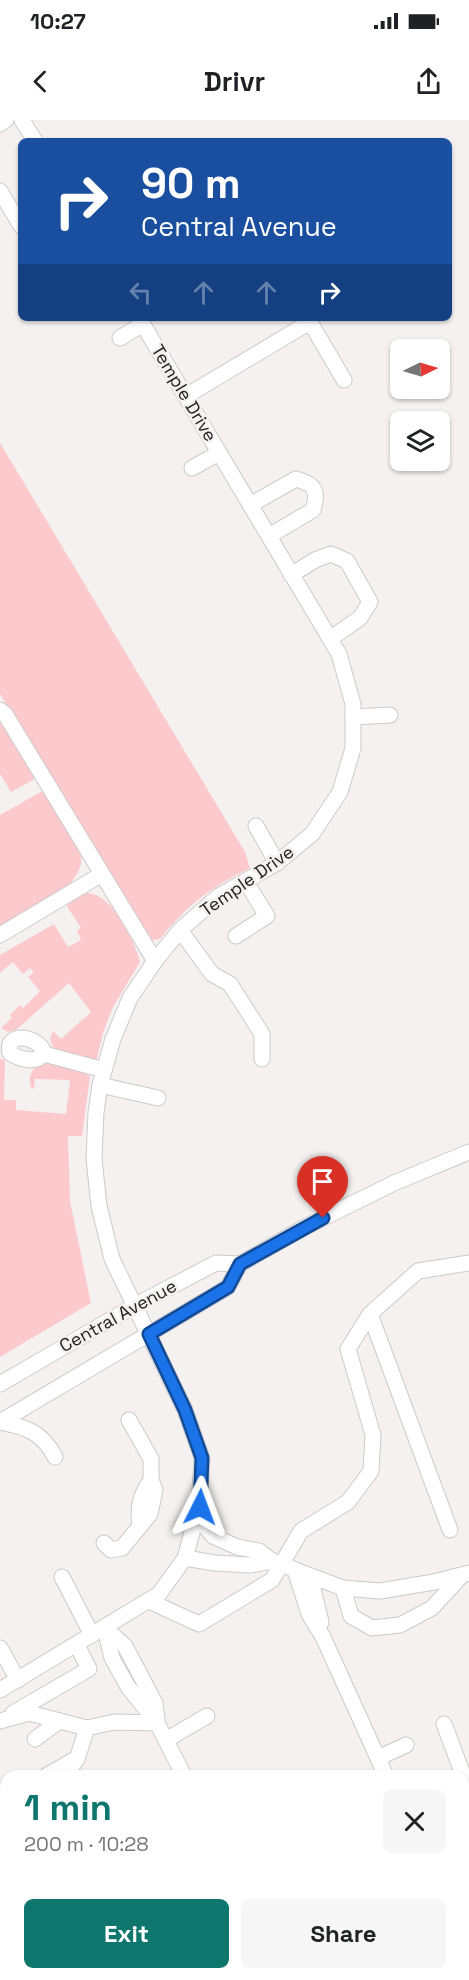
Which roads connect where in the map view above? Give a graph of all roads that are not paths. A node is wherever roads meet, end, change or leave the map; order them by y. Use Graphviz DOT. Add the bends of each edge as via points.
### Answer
graph roads {
  1 [pos="6,120"];
  2 [pos="22,120"];
  3 [pos="0,124"];
  4 [pos="32,138"];
  5 [pos="0,191"];
  6 [pos="18,221"];
  7 [pos="141,321"];
  8 [pos="120,338"];
  9 [pos="344,380"];
  10 [pos="186,396"];
  11 [pos="219,453"];
  12 [pos="192,468"];
  13 [pos="250,505"];
  14 [pos="269,536"];
  15 [pos="291,575"];
  16 [pos="330,639"];
  17 [pos="0,710"];
  18 [pos="390,715"];
  19 [pos="353,717"];
  20 [pos="256,826"];
  21 [pos="277,863"];
  22 [pos="102,874"];
  23 [pos="246,882"];
  24 [pos="180,930"];
  25 [pos="0,934"];
  26 [pos="236,936"];
  27 [pos="155,961"];
  28 [pos="44,1054"];
  29 [pos="262,1059"];
  30 [pos="102,1077"];
  31 [pos="158,1098"];
  32 [pos="469,1152"];
  33 [pos="469,1263"];
  34 [pos="240,1264"];
  35 [pos="134,1306"];
  36 [pos="370,1314"];
  37 [pos="149,1334"];
  38 [pos="0,1384"];
  39 [pos="129,1420"];
  40 [pos="0,1422"];
  41 [pos="55,1457"];
  42 [pos="197,1516"];
  43 [pos="450,1530"];
  44 [pos="104,1543"];
  45 [pos="185,1558"];
  46 [pos="283,1565"];
  47 [pos="466,1574"];
  48 [pos="310,1576"];
  49 [pos="62,1577"];
  50 [pos="343,1588"];
  51 [pos="149,1601"];
  52 [pos="99,1632"];
  53 [pos="322,1637"];
  54 [pos="77,1645"];
  55 [pos="0,1648"];
  56 [pos="18,1680"];
  57 [pos="0,1690"];
  58 [pos="207,1716"];
  59 [pos="2,1720"];
  60 [pos="58,1722"];
  61 [pos="158,1723"];
  62 [pos="444,1724"];
  63 [pos="87,1728"];
  64 [pos="35,1739"];
  65 [pos="166,1740"];
  66 [pos="406,1745"];
  67 [pos="378,1758"];
  68 [pos="77,1759"];
  69 [pos="57,1770"];
  70 [pos="69,1770"];
  71 [pos="177,1770"];
  72 [pos="383,1770"];
  73 [pos="462,1770"];
  1 -- 3 [label="street"];
  2 -- 4 [label="street"];
  5 -- 6 [label="street"];
  7 -- 8 [label="street"];
  7 -- 10 [label="street, Temple Drive"];
  9 -- 10 [label="street" via="310,322"];
  10 -- 11 [label="street, Temple Drive"];
  11 -- 12 [label="street"];
  11 -- 13 [label="street, Temple Drive"];
  13 -- 14 [label="street, Temple Drive"];
  13 -- 14 [label="street" via="296,479 314,489 313,510"];
  14 -- 15 [label="street, Temple Drive"];
  15 -- 16 [label="street, Temple Drive"];
  15 -- 16 [label="street" via="331,554 347,561 370,602 360,618"];
  16 -- 19 [label="street, Temple Drive" via="339,654"];
  17 -- 22 [label="street"];
  18 -- 19 [label="street"];
  19 -- 21 [label="street, Temple Drive" via="353,748 340,792 312,834"];
  20 -- 21 [label="street"];
  21 -- 23 [label="street, Temple Drive"];
  22 -- 25 [label="street"];
  22 -- 27 [label="street"];
  23 -- 24 [label="street, Temple Drive" via="219,896"];
  23 -- 26 [label="street" via="267,916"];
  24 -- 27 [label="street, Temple Drive"];
  24 -- 29 [label="street" via="213,974 230,984 262,1034"];
  27 -- 30 [label="street, Temple Drive" via="130,998"];
  28 -- 30 [label="street"];
  30 -- 31 [label="street"];
  30 -- 35 [label="street, Temple Drive" via="94,1159 99,1206 112,1259"];
  32 -- 34 [label="street, Central Avenue" via="394,1183"];
  33 -- 36 [label="street" via="418,1271"];
  34 -- 35 [label="street, Central Avenue" via="216,1263"];
  34 -- 37 [label="street, Central Avenue" via="228,1287"];
  35 -- 37 [label="street, Temple Drive"];
  35 -- 38 [label="street, Central Avenue"];
  36 -- 43 [label="street"];
  36 -- 46 [label="street" via="348,1349 373,1435 371,1471 348,1502 301,1531"];
  37 -- 40 [label="street, Central Avenue"];
  37 -- 42 [label="street, Temple Drive" via="185,1410 202,1458"];
  39 -- 44 [label="street" via="151,1459 155,1490 150,1514 132,1538 122,1548 111,1550"];
  40 -- 41 [label="street" via="35,1432"];
  42 -- 45 [label="street, Temple Drive"];
  42 -- 46 [label="street" via="213,1536 237,1548 259,1551"];
  45 -- 46 [label="street"];
  45 -- 51 [label="street, Temple Drive" via="159,1594"];
  46 -- 48 [label="street"];
  46 -- 51 [label="street" via="272,1580 199,1624"];
  46 -- 53 [label="street"];
  47 -- 50 [label="street" via="380,1591"];
  47 -- 50 [label="street" via="432,1608 400,1625 372,1628 351,1616"];
  48 -- 50 [label="street"];
  48 -- 53 [label="street"];
  49 -- 52 [label="street"];
  51 -- 52 [label="street, Temple Drive"];
  52 -- 54 [label="street, Temple Drive"];
  52 -- 61 [label="street" via="125,1646 154,1703"];
  53 -- 67 [label="street"];
  54 -- 56 [label="street, Temple Drive"];
  54 -- 59 [label="street" via="89,1669"];
  55 -- 56 [label="street"];
  56 -- 57 [label="street, Temple Drive"];
  58 -- 65 [label="street"];
  59 -- 60 [label="street" via="28,1713"];
  60 -- 63 [label="street"];
  60 -- 64 [label="street"];
  61 -- 63 [label="street" via="114,1722"];
  61 -- 65 [label="street"];
  62 -- 73 [label="street"];
  63 -- 68 [label="street"];
  65 -- 71 [label="street"];
  66 -- 67 [label="street"];
  67 -- 72 [label="street"];
  68 -- 69 [label="street"];
  68 -- 70 [label="street"];
}
